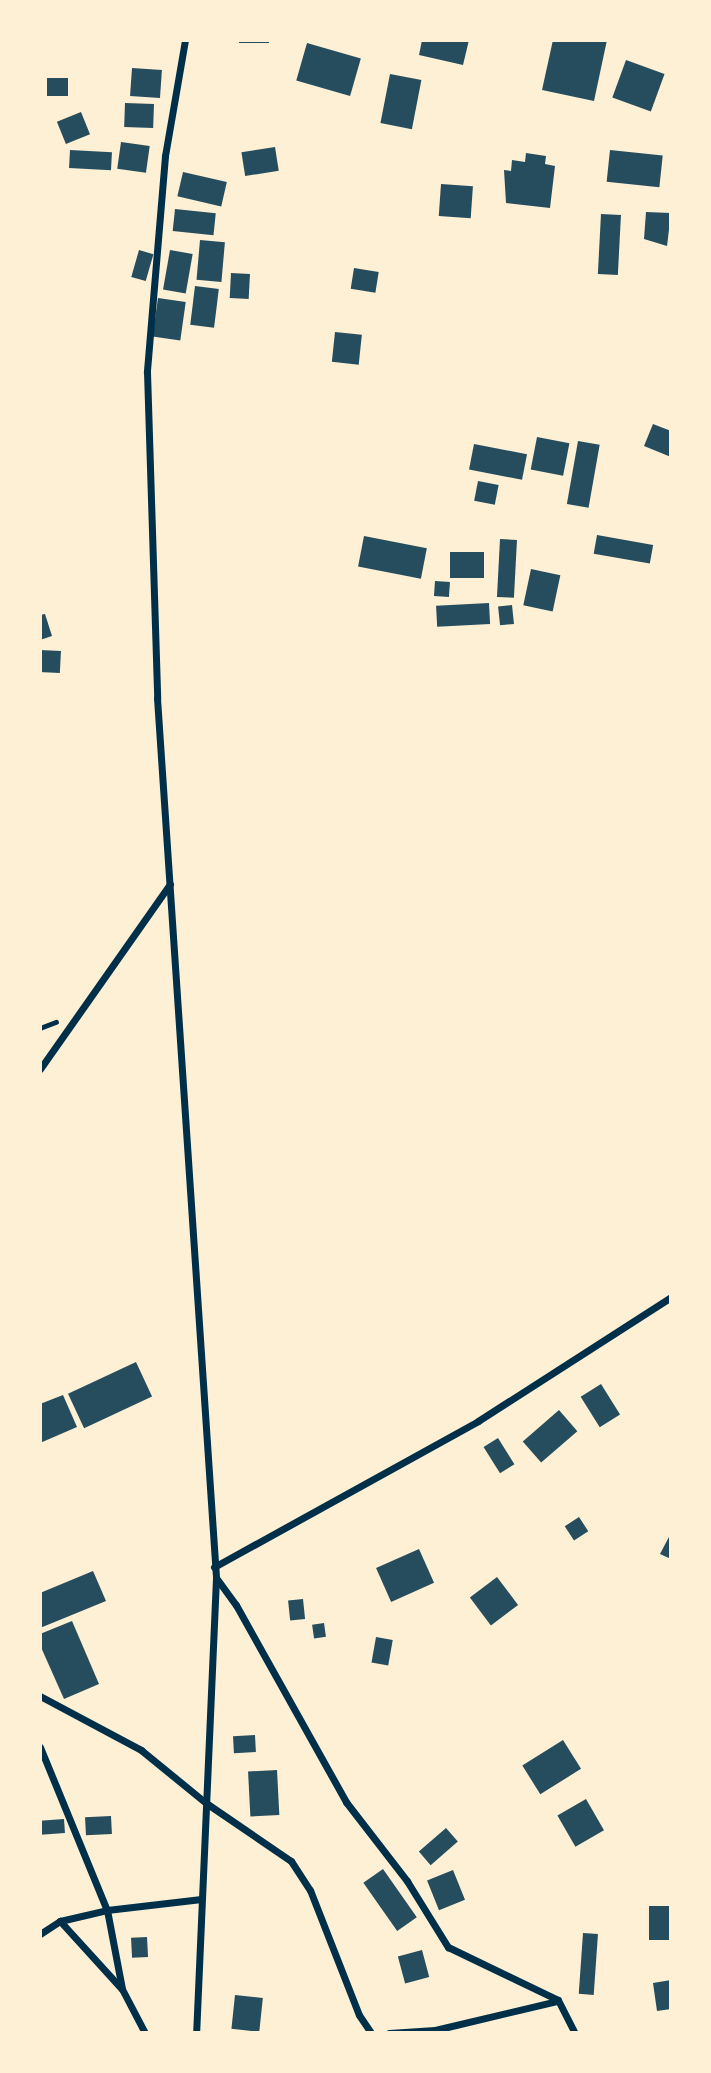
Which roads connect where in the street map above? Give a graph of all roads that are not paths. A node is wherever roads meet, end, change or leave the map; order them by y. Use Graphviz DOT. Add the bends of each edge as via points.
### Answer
graph roads {
  1 [pos="185,40"];
  2 [pos="170,883"];
  3 [pos="40,1069"];
  4 [pos="671,1297"];
  5 [pos="214,1567"];
  6 [pos="216,1578"];
  7 [pos="40,1696"];
  8 [pos="40,1747"];
  9 [pos="206,1803"];
  10 [pos="201,1899"];
  11 [pos="107,1910"];
  12 [pos="60,1921"];
  13 [pos="40,1934"];
  14 [pos="122,1989"];
  15 [pos="558,2000"];
  16 [pos="145,2033"];
  17 [pos="196,2033"];
  18 [pos="371,2033"];
  19 [pos="389,2033"];
  20 [pos="575,2033"];
  1 -- 2 [label="street" via="164,156 147,372 157,698"];
  2 -- 3 [label="street"];
  2 -- 5 [label="street"];
  4 -- 5 [label="street" via="478,1421"];
  5 -- 6 [label="street"];
  6 -- 9 [label="street"];
  6 -- 15 [label="street" via="236,1605 346,1802 407,1881 448,1948"];
  7 -- 9 [label="street" via="141,1750"];
  8 -- 11 [label="street"];
  9 -- 10 [label="street"];
  9 -- 18 [label="street" via="291,1861 310,1890"];
  10 -- 11 [label="street"];
  10 -- 17 [label="street"];
  11 -- 12 [label="street"];
  11 -- 14 [label="street"];
  12 -- 13 [label="street"];
  12 -- 14 [label="street"];
  14 -- 16 [label="street"];
  15 -- 19 [label="street" via="435,2031"];
  15 -- 20 [label="street"];
}
